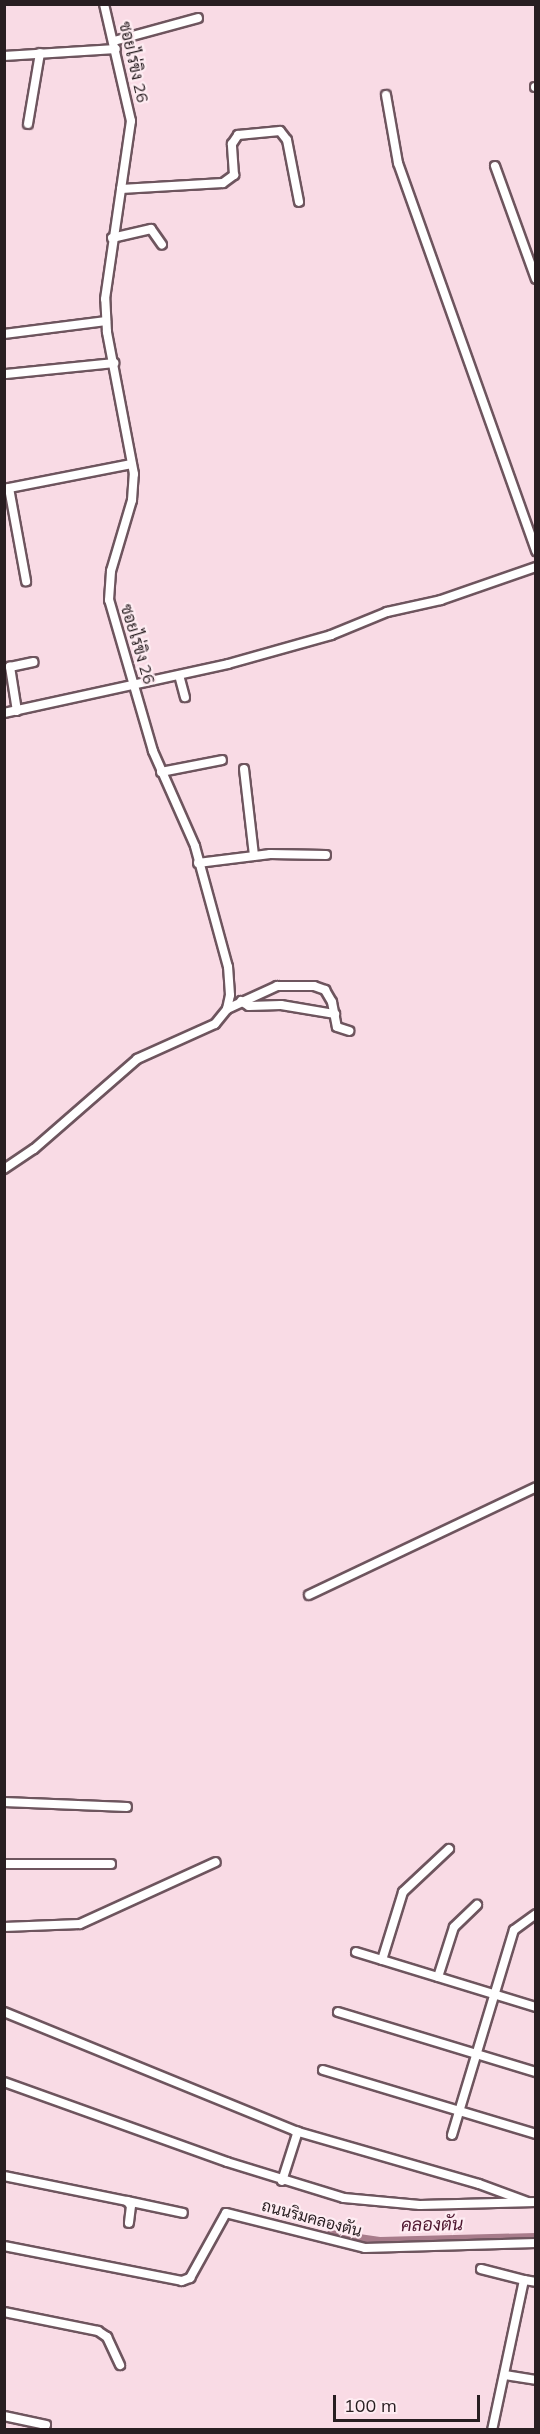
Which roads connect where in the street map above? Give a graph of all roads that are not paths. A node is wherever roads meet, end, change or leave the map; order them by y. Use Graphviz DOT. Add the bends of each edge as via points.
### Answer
graph roads {
  1 [pos="104,4"];
  2 [pos="198,18"];
  3 [pos="115,45"];
  4 [pos="40,53"];
  5 [pos="4,56"];
  6 [pos="386,95"];
  7 [pos="28,124"];
  8 [pos="495,166"];
  9 [pos="122,189"];
  10 [pos="299,202"];
  11 [pos="112,238"];
  12 [pos="162,244"];
  13 [pos="536,279"];
  14 [pos="106,321"];
  15 [pos="4,334"];
  16 [pos="114,363"];
  17 [pos="6,374"];
  18 [pos="132,464"];
  19 [pos="7,489"];
  20 [pos="536,551"];
  21 [pos="536,567"];
  22 [pos="26,581"];
  23 [pos="33,662"];
  24 [pos="179,675"];
  25 [pos="134,683"];
  26 [pos="185,696"];
  27 [pos="17,707"];
  28 [pos="4,713"];
  29 [pos="222,760"];
  30 [pos="244,769"];
  31 [pos="161,772"];
  32 [pos="255,855"];
  33 [pos="326,855"];
  34 [pos="198,863"];
  35 [pos="241,1002"];
  36 [pos="227,1009"];
  37 [pos="335,1014"];
  38 [pos="349,1030"];
  39 [pos="4,1169"];
  40 [pos="536,1487"];
  41 [pos="309,1595"];
  42 [pos="4,1802"];
  43 [pos="127,1807"];
  44 [pos="449,1850"];
  45 [pos="216,1862"];
  46 [pos="4,1864"];
  47 [pos="111,1864"];
  48 [pos="477,1905"];
  49 [pos="536,1914"];
  50 [pos="4,1927"];
  51 [pos="356,1952"];
  52 [pos="382,1960"];
  53 [pos="438,1977"];
  54 [pos="495,1995"];
  55 [pos="536,2007"];
  56 [pos="4,2012"];
  57 [pos="338,2012"];
  58 [pos="475,2054"];
  59 [pos="322,2070"];
  60 [pos="536,2072"];
  61 [pos="4,2082"];
  62 [pos="458,2110"];
  63 [pos="298,2131"];
  64 [pos="536,2134"];
  65 [pos="452,2135"];
  66 [pos="4,2176"];
  67 [pos="282,2181"];
  68 [pos="127,2201"];
  69 [pos="532,2202"];
  70 [pos="183,2213"];
  71 [pos="129,2223"];
  72 [pos="536,2243"];
  73 [pos="4,2246"];
  74 [pos="481,2269"];
  75 [pos="524,2280"];
  76 [pos="536,2282"];
  77 [pos="4,2312"];
  78 [pos="120,2365"];
  79 [pos="505,2375"];
  80 [pos="536,2380"];
  81 [pos="4,2416"];
  82 [pos="46,2424"];
  83 [pos="492,2430"];
  1 -- 3 [label="street, ซอยไร่ขิง 26"];
  2 -- 3 [label="street"];
  3 -- 4 [label="street"];
  3 -- 9 [label="street, ซอยไร่ขิง 26" via="131,121"];
  4 -- 5 [label="street"];
  4 -- 7 [label="street"];
  6 -- 20 [label="street" via="398,163"];
  8 -- 13 [label="street"];
  9 -- 10 [label="street" via="223,183 234,175 232,144 238,135 280,130 287,140"];
  9 -- 11 [label="street, ซอยไร่ขิง 26"];
  11 -- 12 [label="street" via="151,229"];
  11 -- 14 [label="street, ซอยไร่ขิง 26"];
  14 -- 15 [label="street"];
  14 -- 16 [label="street, ซอยไร่ขิง 26"];
  16 -- 17 [label="street"];
  16 -- 18 [label="street, ซอยไร่ขิง 26"];
  18 -- 19 [label="street"];
  18 -- 25 [label="street, ซอยไร่ขิง 26" via="132,500 111,571 109,600"];
  19 -- 22 [label="street"];
  21 -- 24 [label="street" via="441,600 387,612 331,635"];
  23 -- 27 [label="street" via="10,667"];
  24 -- 25 [label="street"];
  24 -- 26 [label="street"];
  25 -- 27 [label="street"];
  25 -- 31 [label="street, ซอยไร่ขิง 26"];
  27 -- 28 [label="street"];
  29 -- 31 [label="street"];
  30 -- 32 [label="street"];
  31 -- 34 [label="street, ซอยไร่ขิง 26" via="191,836"];
  32 -- 33 [label="street"];
  32 -- 34 [label="street"];
  34 -- 36 [label="street, ซอยไร่ขิง 26" via="228,967"];
  35 -- 36 [label="street"];
  35 -- 37 [label="street"];
  35 -- 37 [label="street" via="277,986 314,986 325,990"];
  36 -- 39 [label="street" via="215,1024 137,1059 34,1149"];
  37 -- 38 [label="street" via="337,1027"];
  40 -- 41 [label="street"];
  42 -- 43 [label="street"];
  44 -- 52 [label="street" via="403,1892"];
  45 -- 50 [label="street" via="80,1924"];
  46 -- 47 [label="street"];
  48 -- 53 [label="street" via="454,1928"];
  49 -- 54 [label="street" via="514,1930"];
  51 -- 52 [label="street"];
  52 -- 53 [label="street"];
  53 -- 54 [label="street"];
  54 -- 55 [label="street"];
  54 -- 58 [label="street"];
  56 -- 63 [label="street"];
  57 -- 58 [label="street"];
  58 -- 60 [label="street"];
  58 -- 62 [label="street"];
  59 -- 62 [label="street"];
  61 -- 67 [label="street"];
  62 -- 64 [label="street"];
  62 -- 65 [label="street"];
  63 -- 67 [label="street"];
  63 -- 69 [label="street"];
  66 -- 68 [label="street"];
  67 -- 69 [label="street" via="371,2202"];
  68 -- 70 [label="street"];
  68 -- 71 [label="street" via="131,2206"];
  72 -- 73 [label="street, ถนนริมคลองตัน" via="365,2248 226,2213 187,2280"];
  74 -- 75 [label="street"];
  75 -- 76 [label="street"];
  75 -- 79 [label="street"];
  77 -- 78 [label="street" via="98,2331 107,2337"];
  79 -- 80 [label="street"];
  79 -- 83 [label="street"];
  81 -- 82 [label="street"];
}
